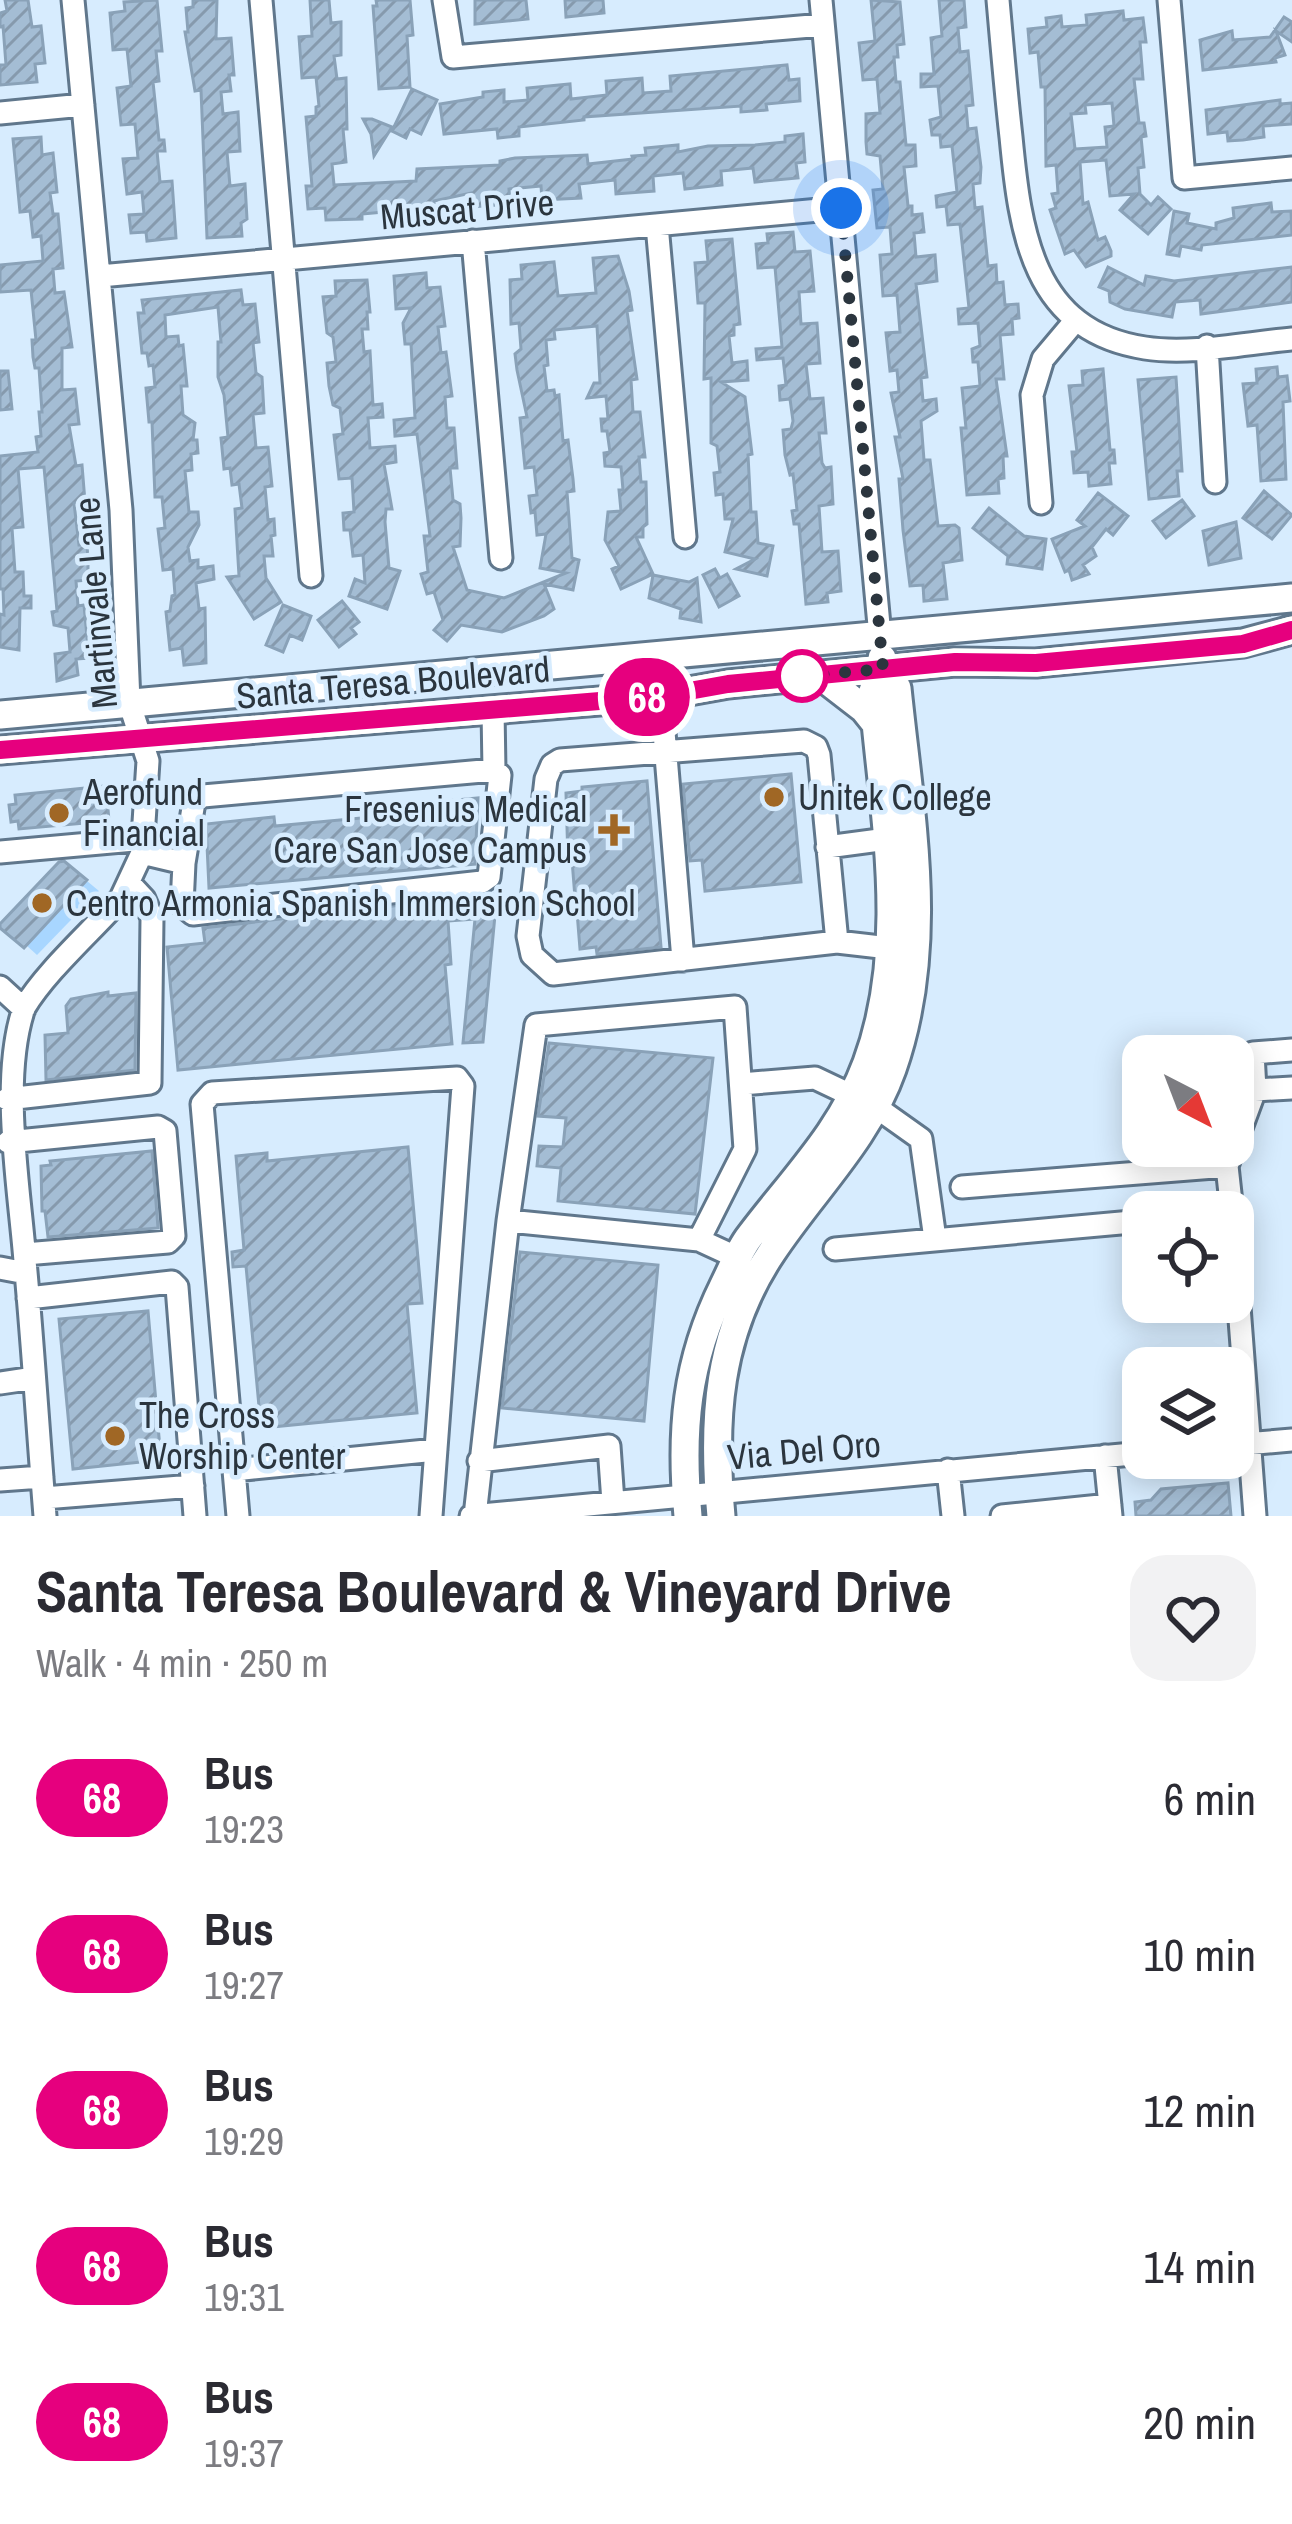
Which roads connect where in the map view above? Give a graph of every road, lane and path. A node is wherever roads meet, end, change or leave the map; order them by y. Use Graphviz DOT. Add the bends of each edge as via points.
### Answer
graph roads {
  1 [pos="74,0"];
  2 [pos="261,0"];
  3 [pos="444,0"];
  4 [pos="821,0"];
  5 [pos="998,0"];
  6 [pos="1169,0"];
  7 [pos="823,26"];
  8 [pos="83,105"];
  9 [pos="0,113"];
  10 [pos="1292,168"];
  11 [pos="841,208"];
  12 [pos="657,225"];
  13 [pos="473,242"];
  14 [pos="285,258"];
  15 [pos="100,276"];
  16 [pos="1075,321"];
  17 [pos="1292,339"];
  18 [pos="1208,346"];
  19 [pos="1215,482"];
  20 [pos="1041,503"];
  21 [pos="685,537"];
  22 [pos="501,558"];
  23 [pos="311,576"];
  24 [pos="1292,598"];
  25 [pos="1292,630"];
  26 [pos="880,636"];
  27 [pos="955,662"];
  28 [pos="883,669"];
  29 [pos="820,674"];
  30 [pos="661,696"];
  31 [pos="129,702"];
  32 [pos="493,710"];
  33 [pos="0,715"];
  34 [pos="888,724"];
  35 [pos="143,738"];
  36 [pos="0,749"];
  37 [pos="667,749"];
  38 [pos="494,770"];
  39 [pos="887,838"];
  40 [pos="144,846"];
  41 [pos="827,848"];
  42 [pos="0,852"];
  43 [pos="184,863"];
  44 [pos="130,884"];
  45 [pos="837,942"];
  46 [pos="890,948"];
  47 [pos="683,960"];
  48 [pos="0,987"];
  49 [pos="24,1009"];
  50 [pos="6,1047"];
  51 [pos="1292,1050"];
  52 [pos="741,1084"];
  53 [pos="1292,1088"];
  54 [pos="1255,1090"];
  55 [pos="4,1092"];
  56 [pos="865,1102"];
  57 [pos="5,1133"];
  58 [pos="1214,1167"];
  59 [pos="962,1187"];
  60 [pos="508,1221"];
  61 [pos="1122,1223"];
  62 [pos="935,1237"];
  63 [pos="699,1240"];
  64 [pos="835,1249"];
  65 [pos="738,1258"];
  66 [pos="26,1263"];
  67 [pos="0,1268"];
  68 [pos="28,1298"];
  69 [pos="34,1378"];
  70 [pos="0,1383"];
  71 [pos="1292,1440"];
  72 [pos="1254,1443"];
  73 [pos="436,1450"];
  74 [pos="1122,1455"];
  75 [pos="1105,1456"];
  76 [pos="479,1461"];
  77 [pos="948,1470"];
  78 [pos="234,1471"];
  79 [pos="1249,1479"];
  80 [pos="0,1480"];
  81 [pos="193,1486"];
  82 [pos="44,1497"];
  83 [pos="613,1502"];
  84 [pos="720,1504"];
  85 [pos="687,1505"];
  86 [pos="1110,1510"];
  87 [pos="195,1516"];
  88 [pos="238,1516"];
  89 [pos="431,1516"];
  90 [pos="473,1516"];
  91 [pos="953,1516"];
  92 [pos="1002,1516"];
  93 [pos="1256,1516"];
  1 -- 8 [label="street, Martinvale Lane"];
  2 -- 14 [label="street"];
  3 -- 7 [label="street" via="452,57"];
  4 -- 7 [label="street"];
  5 -- 16 [label="street" via="1018,215 1029,257"];
  6 -- 10 [label="street" via="1184,178"];
  7 -- 11 [label="street"];
  8 -- 9 [label="street"];
  8 -- 15 [label="street, Martinvale Lane"];
  11 -- 12 [label="street, Muscat Drive"];
  11 -- 26 [label="street"];
  12 -- 13 [label="street, Muscat Drive"];
  12 -- 21 [label="street"];
  13 -- 14 [label="street, Muscat Drive"];
  13 -- 22 [label="street"];
  14 -- 15 [label="street, Muscat Drive"];
  14 -- 23 [label="street"];
  15 -- 31 [label="street, Martinvale Lane"];
  16 -- 18 [label="street" via="1148,349"];
  16 -- 20 [label="street" via="1043,359 1032,395"];
  17 -- 18 [label="street"];
  18 -- 19 [label="street"];
  24 -- 26 [label="main road, Santa Teresa Boulevard"];
  25 -- 27 [label="main road, Santa Teresa Boulevard" via="1243,644 1036,663"];
  26 -- 28 [label="main road"];
  26 -- 31 [label="main road, Santa Teresa Boulevard"];
  27 -- 28 [label="main road, Santa Teresa Boulevard"];
  27 -- 34 [label="main road" via="913,691"];
  28 -- 29 [label="main road, Santa Teresa Boulevard"];
  28 -- 34 [label="main road" via="897,688"];
  29 -- 30 [label="main road, Santa Teresa Boulevard"];
  29 -- 34 [label="main road"];
  30 -- 32 [label="main road, Santa Teresa Boulevard"];
  30 -- 37 [label="street"];
  31 -- 33 [label="main road, Santa Teresa Boulevard"];
  31 -- 35 [label="street, Martinvale Lane"];
  32 -- 35 [label="main road, Santa Teresa Boulevard"];
  32 -- 38 [label="street"];
  34 -- 39 [label="main road"];
  34 -- 56 [label="main road" via="920,921 910,1012"];
  35 -- 36 [label="main road, Santa Teresa Boulevard"];
  35 -- 40 [label="street, Martinvale Lane"];
  37 -- 41 [label="street" via="811,742"];
  37 -- 47 [label="street"];
  37 -- 47 [label="street" via="560,760 548,771 528,936 532,955 553,974"];
  38 -- 43 [label="street" via="203,796 194,802"];
  38 -- 43 [label="street" via="500,776 489,877 482,882 193,914 182,905"];
  39 -- 41 [label="street"];
  39 -- 46 [label="main road"];
  40 -- 42 [label="street"];
  40 -- 43 [label="street"];
  40 -- 44 [label="street, Martinvale Lane"];
  41 -- 45 [label="street"];
  44 -- 49 [label="street, Martinvale Lane"];
  44 -- 55 [label="street" via="152,918 150,1083"];
  45 -- 46 [label="street"];
  45 -- 47 [label="street"];
  46 -- 56 [label="main road"];
  48 -- 49 [label="street"];
  49 -- 50 [label="street, Martinvale Lane"];
  50 -- 55 [label="street, Martinvale Lane"];
  51 -- 54 [label="street" via="1253,1053"];
  52 -- 56 [label="street" via="815,1078"];
  52 -- 60 [label="street" via="735,1007 536,1025"];
  52 -- 63 [label="street" via="745,1149"];
  53 -- 54 [label="street"];
  55 -- 57 [label="street, Martinvale Lane"];
  56 -- 62 [label="street" via="921,1138 921,1224"];
  56 -- 65 [label="main road"];
  56 -- 84 [label="main road" via="818,1193 770,1254 732,1333 715,1427"];
  57 -- 66 [label="street, Martinvale Lane"];
  57 -- 66 [label="street" via="164,1131 168,1242"];
  58 -- 59 [label="street"];
  60 -- 63 [label="street"];
  60 -- 76 [label="street"];
  61 -- 62 [label="street"];
  62 -- 64 [label="street"];
  63 -- 65 [label="street"];
  65 -- 85 [label="main road" via="693,1362 684,1427"];
  66 -- 67 [label="street"];
  66 -- 68 [label="street, Martinvale Lane"];
  68 -- 69 [label="street, Martinvale Lane"];
  68 -- 81 [label="street" via="177,1287"];
  69 -- 70 [label="street"];
  69 -- 82 [label="street, Martinvale Lane"];
  71 -- 72 [label="street"];
  73 -- 78 [label="street"];
  73 -- 78 [label="street" via="458,1078 212,1093 202,1104"];
  73 -- 89 [label="street"];
  74 -- 75 [label="street, Via Del Oro"];
  75 -- 77 [label="street, Via Del Oro"];
  75 -- 86 [label="street"];
  76 -- 83 [label="street" via="609,1446"];
  76 -- 90 [label="street"];
  77 -- 84 [label="street, Via Del Oro"];
  77 -- 91 [label="street"];
  78 -- 88 [label="street"];
  79 -- 93 [label="street"];
  80 -- 82 [label="street"];
  81 -- 82 [label="street"];
  81 -- 87 [label="street"];
  83 -- 85 [label="street, Via Del Oro"];
  83 -- 90 [label="street, Via Del Oro"];
  84 -- 85 [label="street, Via Del Oro"];
  86 -- 92 [label="street"];
}
